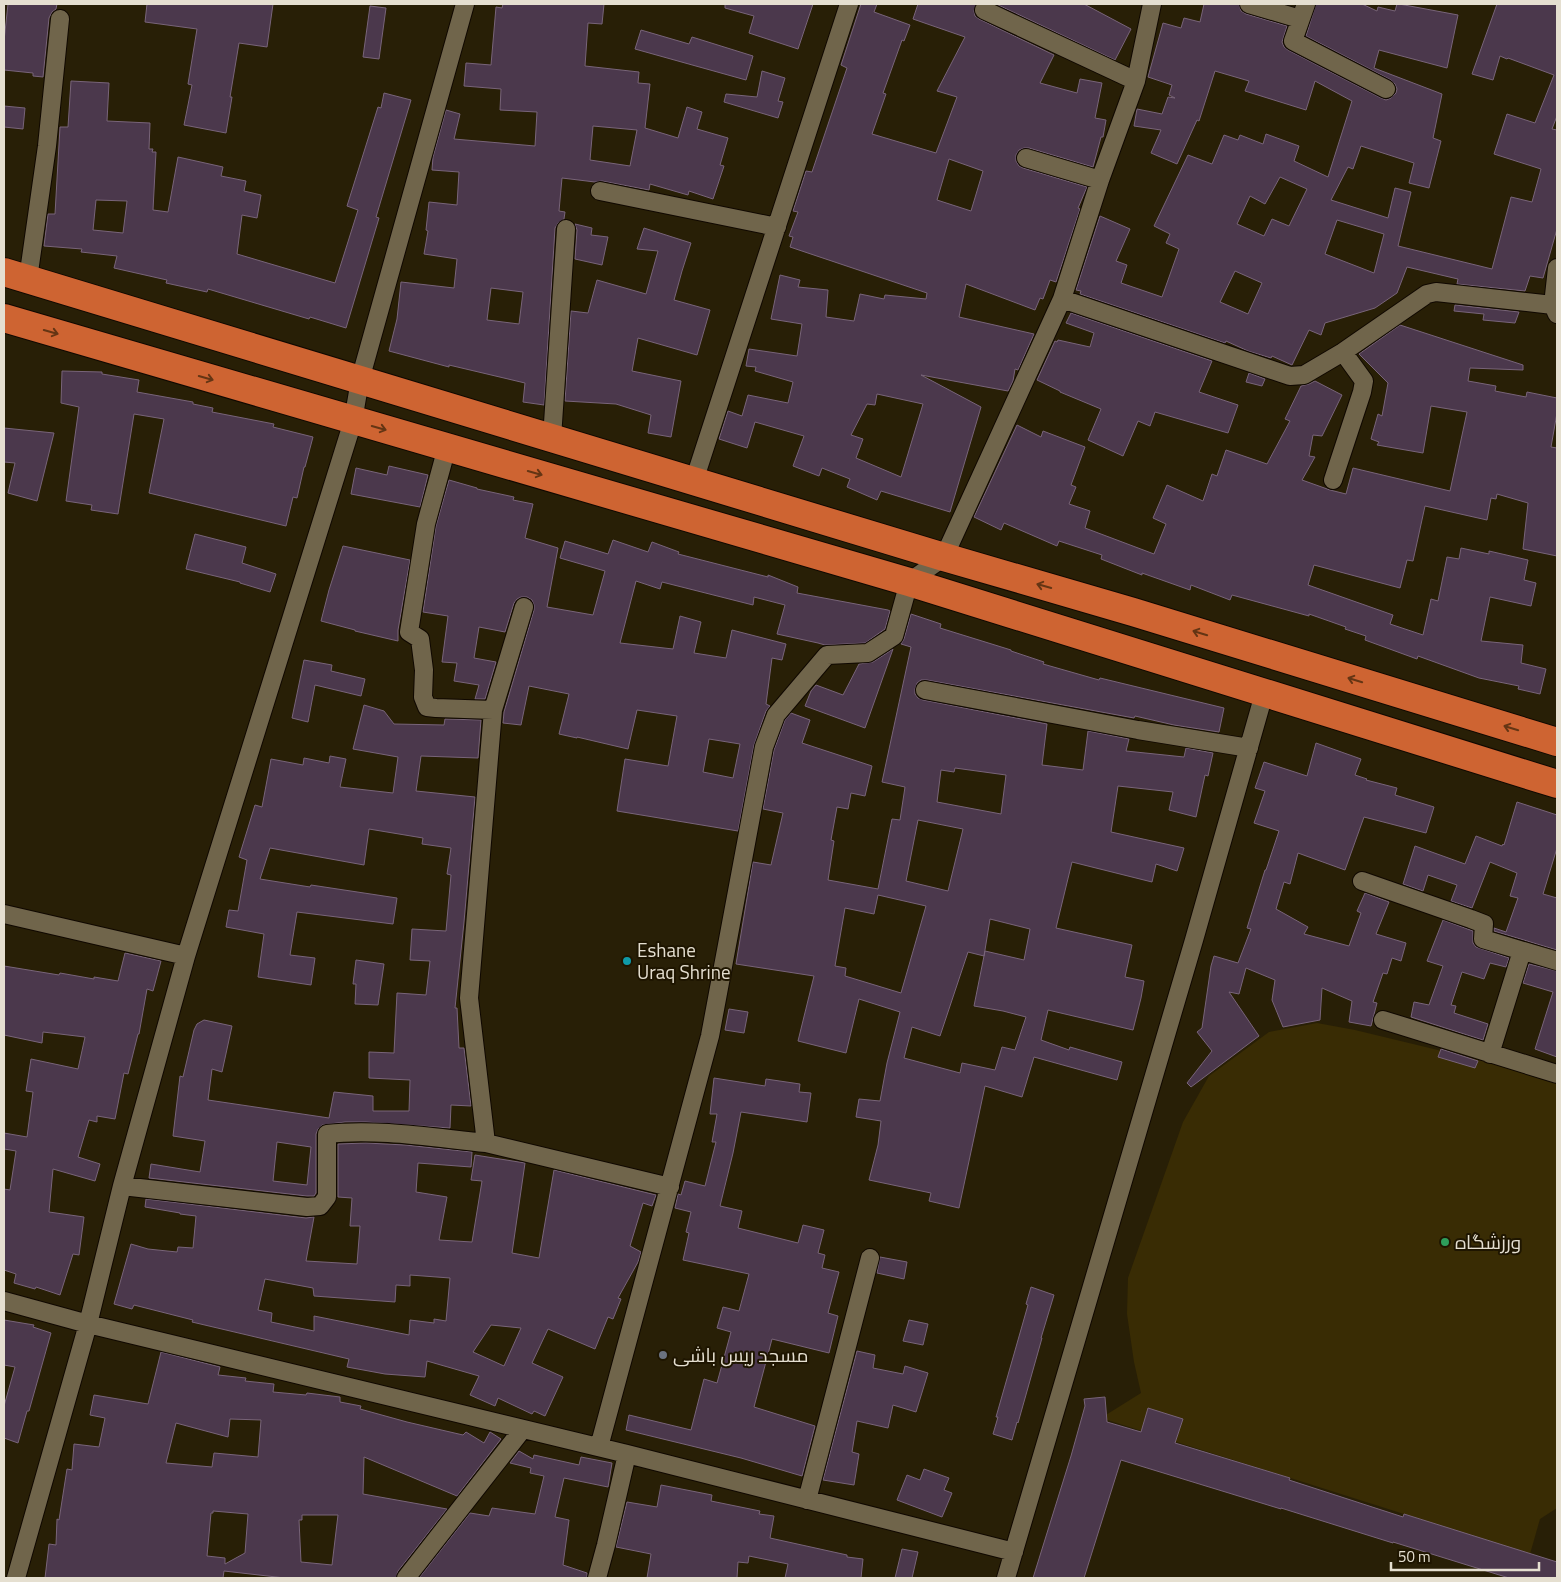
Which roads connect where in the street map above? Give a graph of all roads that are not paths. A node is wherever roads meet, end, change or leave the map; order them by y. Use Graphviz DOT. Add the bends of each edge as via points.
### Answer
graph roads {
  1 [pos="465,4"];
  2 [pos="849,4"];
  3 [pos="1152,4"];
  4 [pos="1249,4"];
  5 [pos="984,10"];
  6 [pos="1303,11"];
  7 [pos="60,19"];
  8 [pos="1136,81"];
  9 [pos="1386,89"];
  10 [pos="1026,158"];
  11 [pos="1100,180"];
  12 [pos="600,191"];
  13 [pos="777,227"];
  14 [pos="566,229"];
  15 [pos="1557,268"];
  16 [pos="16,275"];
  17 [pos="1062,299"];
  18 [pos="1555,310"];
  19 [pos="4,318"];
  20 [pos="1343,352"];
  21 [pos="360,380"];
  22 [pos="353,421"];
  23 [pos="552,438"];
  24 [pos="447,447"];
  25 [pos="1333,480"];
  26 [pos="694,482"];
  27 [pos="944,557"];
  28 [pos="909,582"];
  29 [pos="524,607"];
  30 [pos="925,690"];
  31 [pos="1264,694"];
  32 [pos="493,710"];
  33 [pos="1557,742"];
  34 [pos="1249,748"];
  35 [pos="1557,784"];
  36 [pos="1362,881"];
  37 [pos="4,914"];
  38 [pos="1522,951"];
  39 [pos="186,956"];
  40 [pos="1557,961"];
  41 [pos="1383,1020"];
  42 [pos="1490,1054"];
  43 [pos="1557,1074"];
  44 [pos="486,1143"];
  45 [pos="122,1186"];
  46 [pos="670,1187"];
  47 [pos="870,1258"];
  48 [pos="4,1302"];
  49 [pos="88,1324"];
  50 [pos="522,1430"];
  51 [pos="599,1447"];
  52 [pos="627,1454"];
  53 [pos="807,1500"];
  54 [pos="1014,1552"];
  55 [pos="16,1578"];
  56 [pos="406,1578"];
  57 [pos="597,1578"];
  58 [pos="1006,1578"];
  1 -- 21 [label="street"];
  2 -- 13 [label="street"];
  3 -- 8 [label="street"];
  4 -- 6 [label="street"];
  5 -- 8 [label="street"];
  6 -- 9 [label="street" via="1293,38 1295,43"];
  7 -- 16 [label="street" via="47,146"];
  8 -- 11 [label="street"];
  10 -- 11 [label="street"];
  11 -- 17 [label="street"];
  12 -- 13 [label="street"];
  13 -- 26 [label="street"];
  14 -- 23 [label="street"];
  15 -- 18 [label="street"];
  16 -- 21 [label="highway"];
  17 -- 20 [label="street" via="1290,376 1304,376"];
  17 -- 27 [label="street"];
  18 -- 20 [label="street" via="1436,292 1427,294"];
  19 -- 22 [label="highway, one-way"];
  20 -- 25 [label="street" via="1364,381"];
  21 -- 22 [label="street"];
  21 -- 23 [label="highway"];
  22 -- 24 [label="highway, one-way"];
  22 -- 39 [label="street"];
  23 -- 26 [label="highway"];
  24 -- 28 [label="highway, one-way"];
  24 -- 32 [label="street" via="426,524 409,632 420,639 426,707"];
  26 -- 27 [label="highway"];
  27 -- 28 [label="street"];
  33 -- 27 [label="highway, one-way"];
  28 -- 31 [label="highway"];
  28 -- 46 [label="street" via="894,636 868,654 827,655 776,715 764,747 710,1036"];
  29 -- 32 [label="street"];
  30 -- 34 [label="street"];
  31 -- 34 [label="street"];
  31 -- 35 [label="highway"];
  32 -- 44 [label="street" via="469,998"];
  34 -- 54 [label="street"];
  36 -- 38 [label="street" via="1484,924 1483,940"];
  37 -- 39 [label="street"];
  38 -- 40 [label="street"];
  38 -- 42 [label="street"];
  39 -- 45 [label="street"];
  41 -- 42 [label="street"];
  42 -- 43 [label="street"];
  44 -- 45 [label="street" via="345,1131 327,1134 327,1197 320,1206 307,1208"];
  44 -- 46 [label="street"];
  45 -- 49 [label="street"];
  46 -- 51 [label="street"];
  47 -- 53 [label="street"];
  48 -- 49 [label="street"];
  49 -- 50 [label="street"];
  49 -- 55 [label="street"];
  50 -- 51 [label="street"];
  50 -- 56 [label="street"];
  51 -- 52 [label="street"];
  52 -- 53 [label="street"];
  52 -- 57 [label="street"];
  53 -- 54 [label="street"];
  54 -- 58 [label="street"];
}
